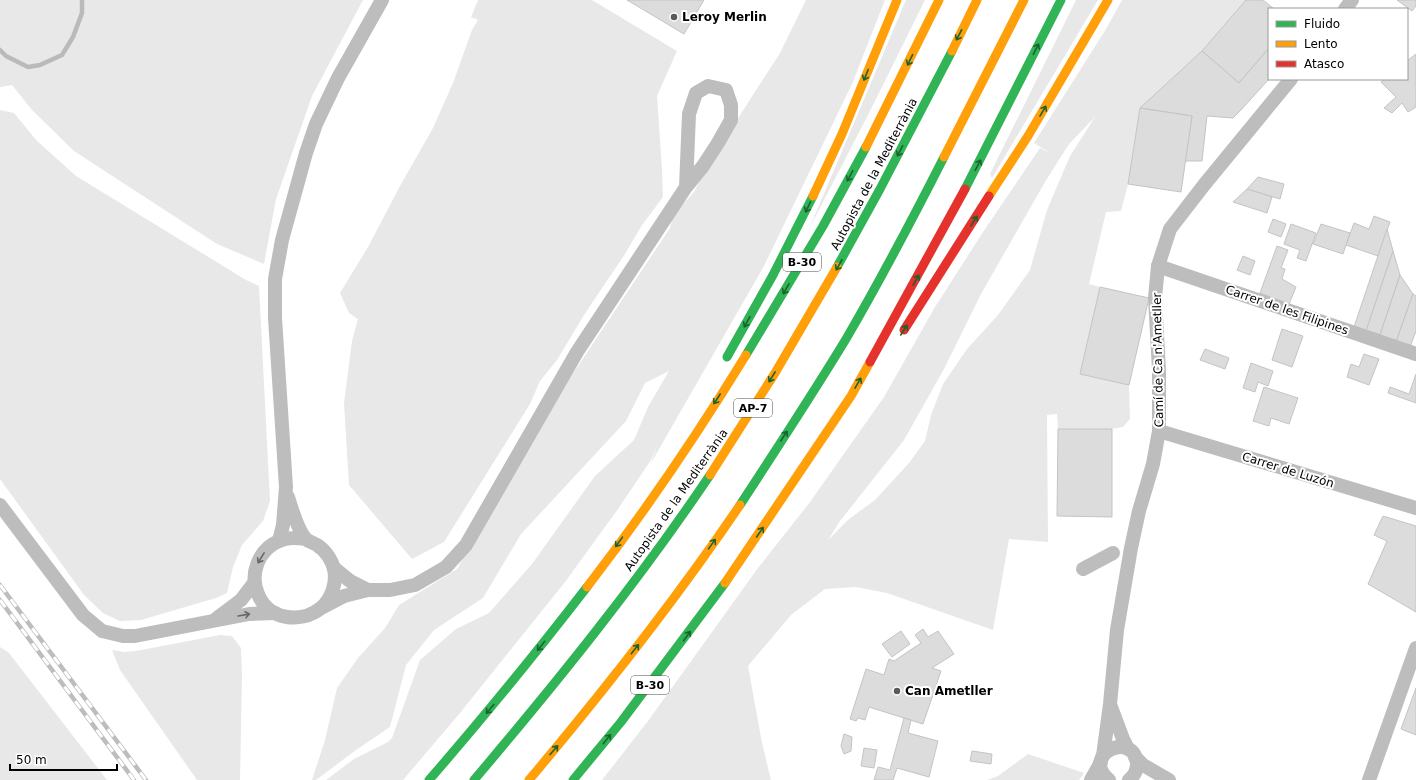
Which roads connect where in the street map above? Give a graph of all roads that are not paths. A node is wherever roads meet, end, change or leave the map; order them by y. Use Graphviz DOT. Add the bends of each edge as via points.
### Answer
graph roads {
  1 [pos="382,0"];
  2 [pos="897,0"];
  3 [pos="939,0"];
  4 [pos="977,0"];
  5 [pos="1024,0"];
  6 [pos="1061,0"];
  7 [pos="1108,0"];
  8 [pos="1352,0"];
  9 [pos="1346,8"];
  10 [pos="1290,80"];
  11 [pos="686,187"];
  12 [pos="1158,266"];
  13 [pos="900,335"];
  14 [pos="1416,354"];
  15 [pos="722,367"];
  16 [pos="868,385"];
  17 [pos="1160,431"];
  18 [pos="680,440"];
  19 [pos="286,487"];
  20 [pos="783,498"];
  21 [pos="0,505"];
  22 [pos="1416,508"];
  23 [pos="642,511"];
  24 [pos="306,539"];
  25 [pos="279,541"];
  26 [pos="1113,553"];
  27 [pos="334,568"];
  28 [pos="1083,569"];
  29 [pos="254,583"];
  30 [pos="368,590"];
  31 [pos="323,607"];
  32 [pos="275,613"];
  33 [pos="213,620"];
  34 [pos="1416,648"];
  35 [pos="1110,704"];
  36 [pos="1132,753"];
  37 [pos="1102,759"];
  38 [pos="429,780"];
  39 [pos="474,780"];
  40 [pos="529,780"];
  41 [pos="573,780"];
  42 [pos="1091,780"];
  43 [pos="1108,780"];
  44 [pos="1129,780"];
  45 [pos="1169,780"];
  46 [pos="1369,780"];
  1 -- 19 [label="street" via="338,78 316,124 282,240 276,279 275,318"];
  2 -- 15 [label="highway, one-way" via="841,136 801,220"];
  3 -- 23 [label="highway, B-30, one-way" via="824,225 741,362"];
  4 -- 39 [label="highway, Autopista de la Mediterrània / AP-7, one-way" via="879,193 798,337 744,423 698,494 641,571 560,677"];
  40 -- 5 [label="highway, one-way" via="659,619 808,400 846,338 916,212"];
  20 -- 6 [label="highway, B-30, one-way" via="851,396 892,324 980,162"];
  13 -- 7 [label="highway, one-way" via="1028,136"];
  8 -- 9 [label="street"];
  10 -- 12 [label="street, Camí de Ca n'Ametller" via="1170,229"];
  11 -- 11 [label="street" via="703,166 731,120 731,105 726,90 708,86 696,93 689,114"];
  11 -- 30 [label="street" via="577,352 466,545 446,567 415,585 390,590"];
  12 -- 14 [label="street, Carrer de les Filipines"];
  12 -- 17 [label="street, Camí de Ca n'Ametller" via="1155,298 1160,370"];
  16 -- 20 [label="highway"];
  17 -- 22 [label="street, Carrer de Luzón"];
  17 -- 35 [label="street, Camí de Ca n'Ametller" via="1132,548 1117,630"];
  18 -- 23 [label="highway"];
  19 -- 24 [label="street" via="293,512"];
  19 -- 25 [label="street"];
  41 -- 20 [label="highway, B-30, one-way" via="683,641"];
  21 -- 33 [label="street" via="83,615 102,631 123,636 141,635"];
  23 -- 38 [label="highway, B-30, one-way" via="515,679"];
  24 -- 25 [label="street" via="292,538"];
  24 -- 27 [label="street" via="319,546"];
  25 -- 29 [label="street, one-way" via="267,548 259,558"];
  26 -- 28 [label="street"];
  27 -- 30 [label="street" via="350,581"];
  27 -- 31 [label="street" via="335,582 331,596"];
  29 -- 32 [label="street" via="258,595"];
  29 -- 33 [label="street" via="241,600"];
  30 -- 31 [label="street" via="344,596"];
  31 -- 32 [label="street" via="311,615 299,618"];
  33 -- 32 [label="street, one-way" via="254,613"];
  34 -- 46 [label="street"];
  35 -- 36 [label="street, Camí de Ca n'Ametller" via="1123,740"];
  35 -- 37 [label="street, Camí de Ca n'Ametller"];
  36 -- 37 [label="street" via="1117,747 1106,752"];
  36 -- 44 [label="street" via="1137,768"];
  36 -- 45 [label="street" via="1143,765"];
  37 -- 42 [label="street, Camí de Ca n'Ametller"];
  37 -- 43 [label="street" via="1102,773"];
}
